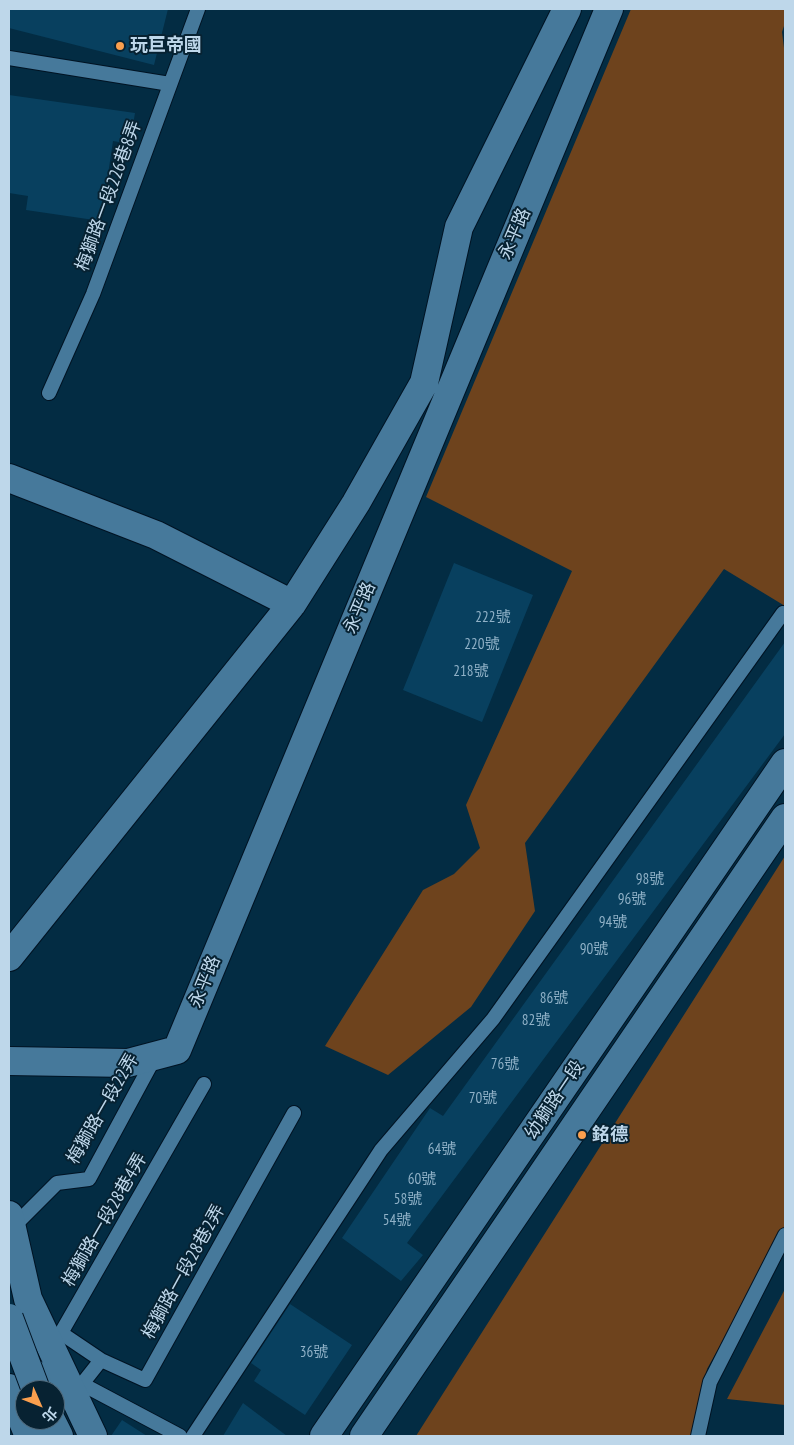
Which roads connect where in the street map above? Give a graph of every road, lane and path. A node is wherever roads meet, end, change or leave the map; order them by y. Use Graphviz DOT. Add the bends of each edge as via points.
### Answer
graph roads {
  1 [pos="198,9"];
  2 [pos="567,9"];
  3 [pos="609,9"];
  4 [pos="9,58"];
  5 [pos="170,84"];
  6 [pos="424,383"];
  7 [pos="49,393"];
  8 [pos="449,394"];
  9 [pos="9,478"];
  10 [pos="292,604"];
  11 [pos="785,615"];
  12 [pos="785,763"];
  13 [pos="785,818"];
  14 [pos="9,957"];
  15 [pos="155,1056"];
  16 [pos="9,1061"];
  17 [pos="204,1084"];
  18 [pos="294,1113"];
  19 [pos="10,1222"];
  20 [pos="785,1235"];
  21 [pos="9,1318"];
  22 [pos="9,1352"];
  23 [pos="101,1360"];
  24 [pos="32,1380"];
  25 [pos="75,1384"];
  26 [pos="9,1388"];
  27 [pos="29,1436"];
  28 [pos="93,1436"];
  29 [pos="180,1436"];
  30 [pos="194,1436"];
  31 [pos="324,1436"];
  32 [pos="364,1436"];
  33 [pos="698,1436"];
  1 -- 5 [label="lane, 梅獅路一段226巷8弄"];
  2 -- 6 [label="street" via="459,227"];
  3 -- 8 [label="street, 永平路"];
  4 -- 5 [label="lane"];
  5 -- 7 [label="lane, 梅獅路一段226巷8弄" via="93,294"];
  6 -- 8 [label="street"];
  6 -- 10 [label="street" via="356,503"];
  8 -- 15 [label="street, 永平路" via="177,1050"];
  9 -- 10 [label="street" via="156,535"];
  10 -- 14 [label="street"];
  11 -- 30 [label="lane" via="783,613 492,1019 381,1150"];
  12 -- 31 [label="street, 幼獅路一段"];
  13 -- 32 [label="street, 幼獅路一段"];
  15 -- 16 [label="street, 永平路" via="128,1063"];
  15 -- 19 [label="lane, 梅獅路一段22弄" via="89,1179 57,1183"];
  17 -- 23 [label="lane, 梅獅路一段28巷4弄" via="61,1333"];
  18 -- 23 [label="lane, 梅獅路一段28巷2弄" via="145,1380"];
  19 -- 25 [label="street" via="28,1299"];
  20 -- 33 [label="lane" via="710,1382"];
  21 -- 24 [label="street, bridge"];
  22 -- 25 [label="lane"];
  23 -- 25 [label="lane"];
  25 -- 28 [label="street"];
  25 -- 29 [label="lane"];
  26 -- 27 [label="street"];
}
